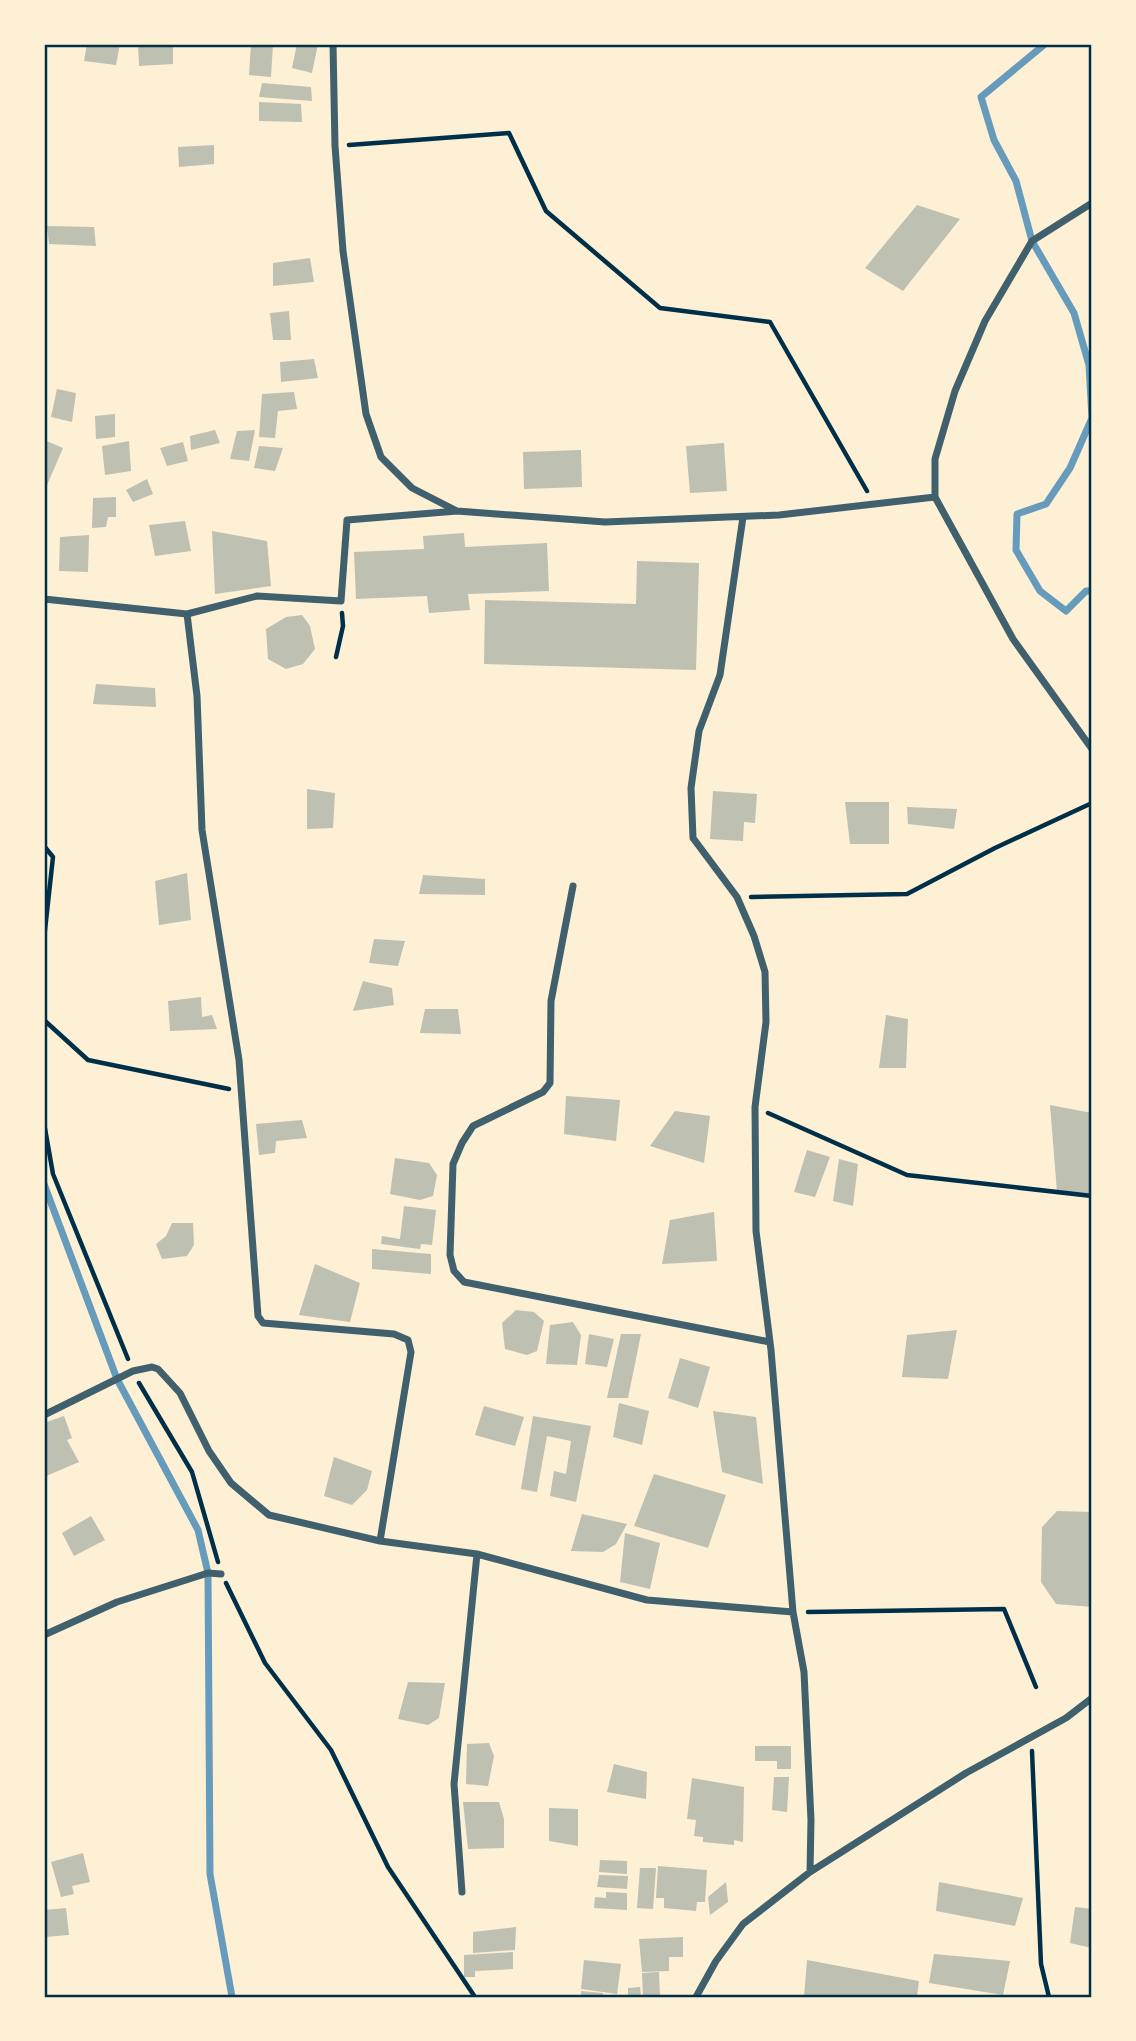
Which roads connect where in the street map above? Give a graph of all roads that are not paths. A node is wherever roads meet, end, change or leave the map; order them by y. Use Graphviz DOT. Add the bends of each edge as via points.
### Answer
graph roads {
  1 [pos="332,44"];
  2 [pos="1092,203"];
  3 [pos="935,497"];
  4 [pos="457,511"];
  5 [pos="743,517"];
  6 [pos="44,599"];
  7 [pos="187,614"];
  8 [pos="1092,749"];
  9 [pos="573,886"];
  10 [pos="770,1342"];
  11 [pos="44,1415"];
  12 [pos="380,1541"];
  13 [pos="477,1554"];
  14 [pos="222,1574"];
  15 [pos="793,1612"];
  16 [pos="44,1635"];
  17 [pos="1092,1698"];
  18 [pos="810,1872"];
  19 [pos="462,1892"];
  20 [pos="696,1997"];
  1 -- 4 [label="street" via="343,251 366,414 381,457 412,488"];
  2 -- 3 [label="street" via="1031,241 985,321 955,391 935,459"];
  3 -- 5 [label="street"];
  3 -- 8 [label="street" via="1013,639"];
  4 -- 5 [label="street" via="605,522"];
  4 -- 7 [label="street" via="347,520 341,601 257,596"];
  5 -- 10 [label="street" via="720,675 699,730 691,788 694,838 737,897 765,972 766,1022 755,1107 756,1231"];
  6 -- 7 [label="street"];
  7 -- 12 [label="street" via="197,696 202,830 239,1060 258,1317 263,1323 394,1334 411,1345"];
  9 -- 10 [label="street" via="551,1002 550,1083 543,1092 473,1126 462,1143 453,1164 450,1255 454,1271 464,1282"];
  10 -- 15 [label="street"];
  11 -- 12 [label="street" via="133,1371 158,1369 180,1393 231,1483 269,1515"];
  12 -- 13 [label="street"];
  13 -- 15 [label="street" via="647,1600"];
  13 -- 19 [label="street" via="454,1784"];
  14 -- 16 [label="street" via="208,1573 117,1602"];
  15 -- 18 [label="street" via="804,1672"];
  17 -- 18 [label="street"];
  18 -- 20 [label="street" via="743,1924"];
}
